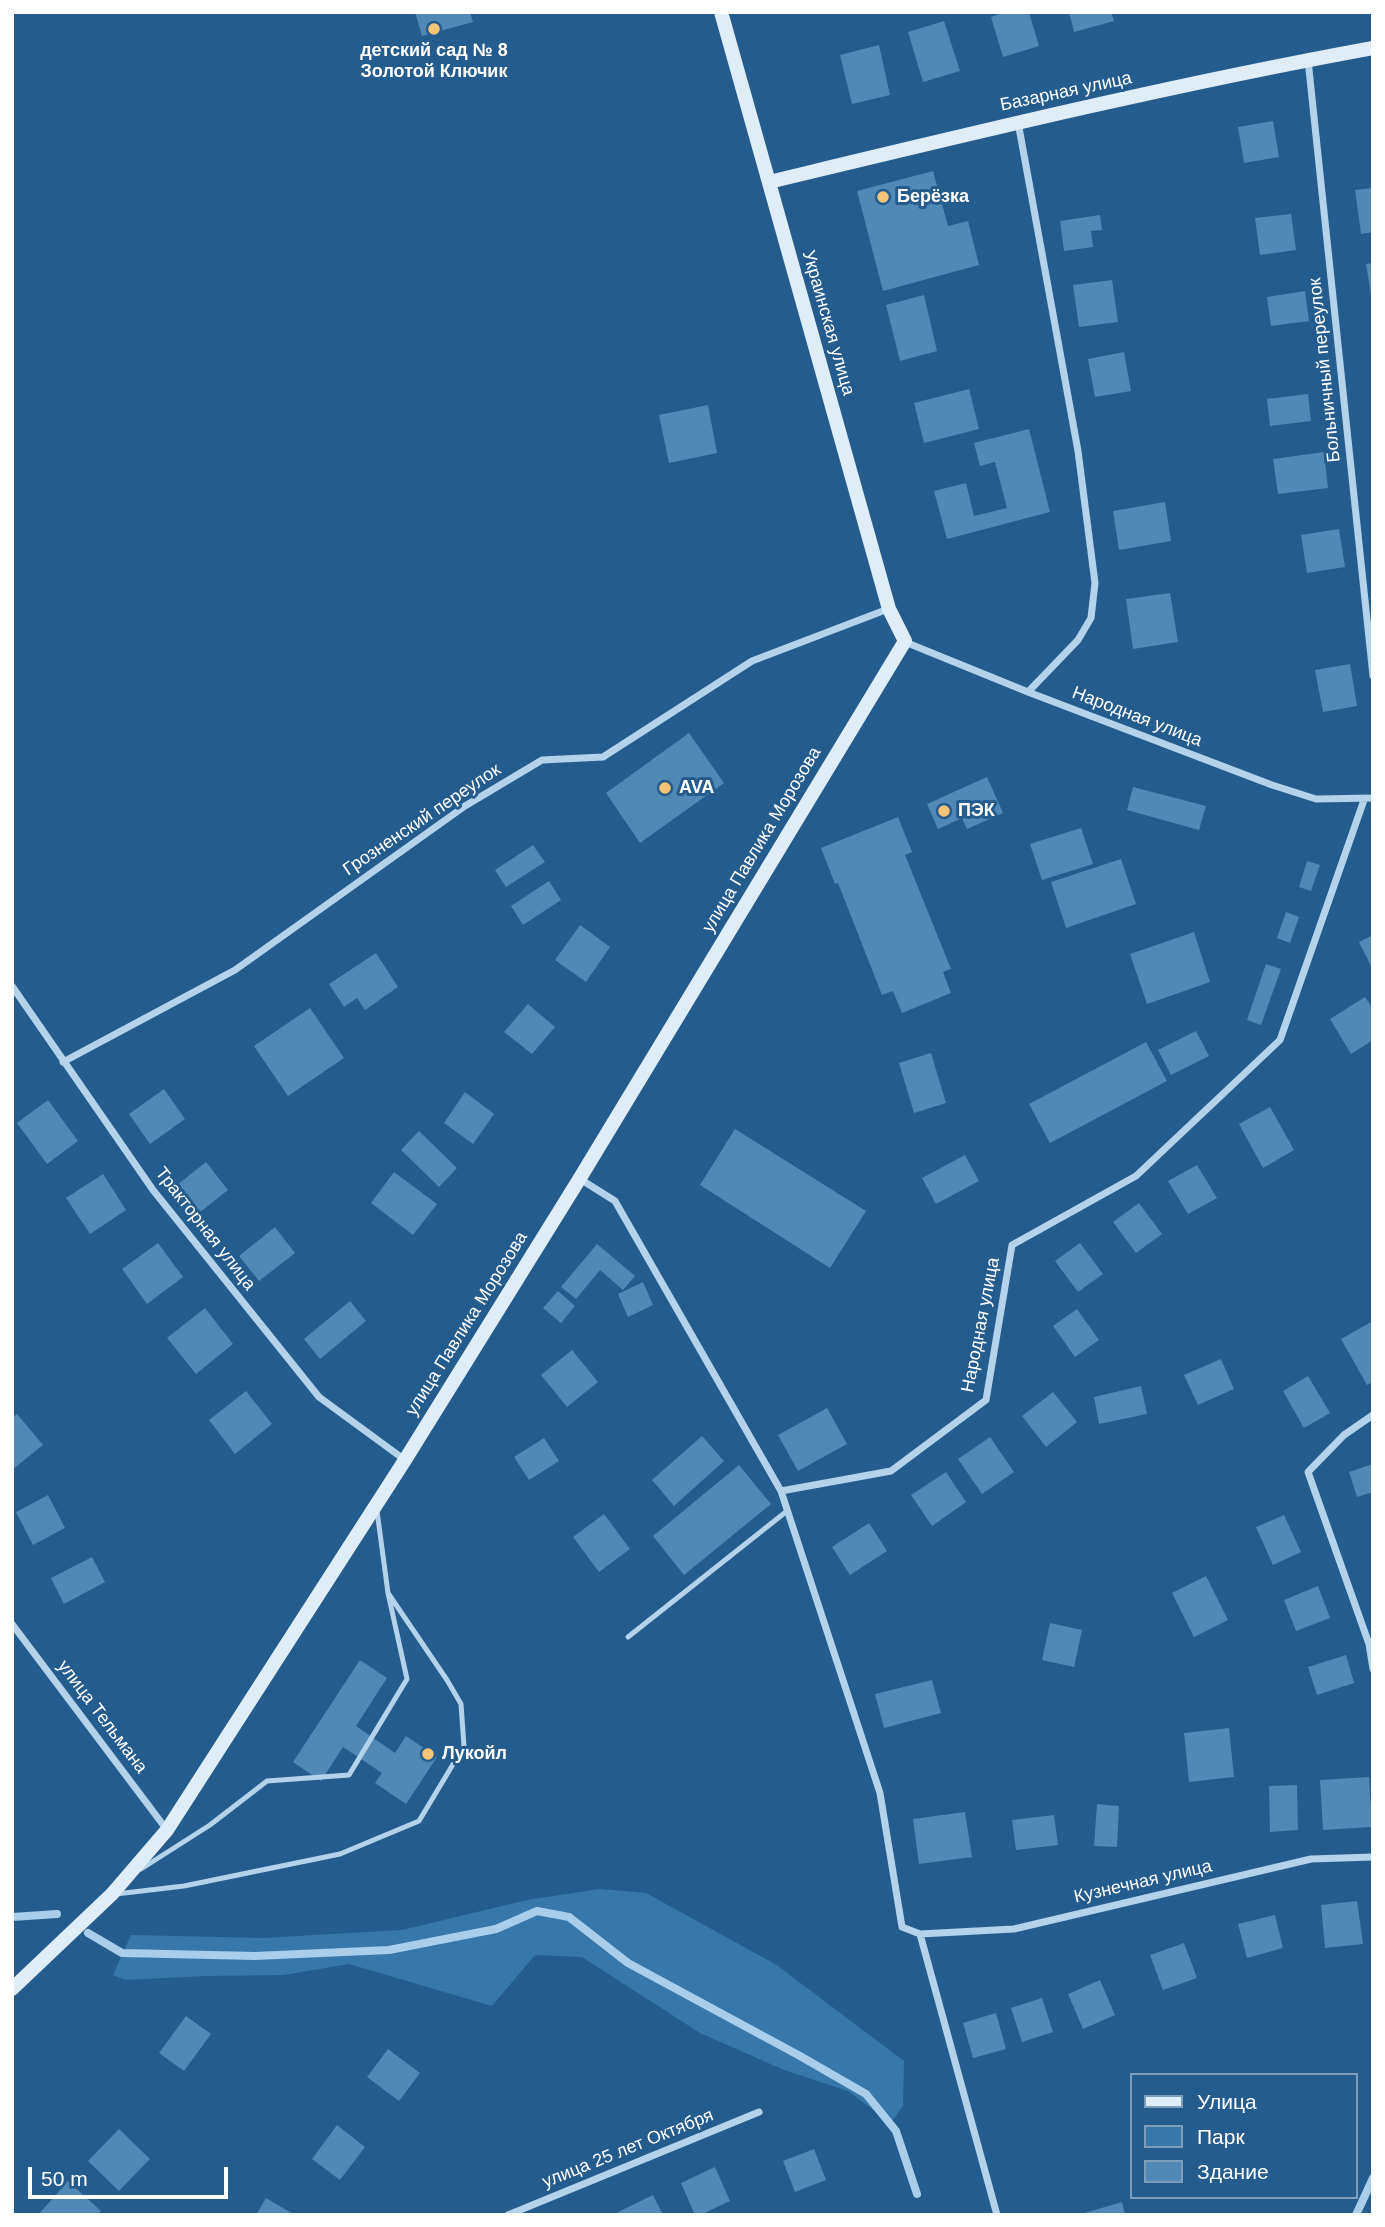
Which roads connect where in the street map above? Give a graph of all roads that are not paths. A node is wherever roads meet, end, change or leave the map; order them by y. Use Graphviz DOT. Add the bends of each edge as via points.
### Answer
graph roads {
  1 [pos="721,12"];
  2 [pos="1373,48"];
  3 [pos="1308,60"];
  4 [pos="1018,122"];
  5 [pos="769,182"];
  6 [pos="889,609"];
  7 [pos="905,641"];
  8 [pos="1373,676"];
  9 [pos="1028,692"];
  10 [pos="1368,799"];
  11 [pos="12,986"];
  12 [pos="63,1062"];
  13 [pos="580,1178"];
  14 [pos="1373,1415"];
  15 [pos="405,1460"];
  16 [pos="780,1492"];
  17 [pos="376,1507"];
  18 [pos="787,1511"];
  19 [pos="388,1593"];
  20 [pos="12,1624"];
  21 [pos="628,1637"];
  22 [pos="1373,1669"];
  23 [pos="167,1830"];
  24 [pos="1373,1857"];
  25 [pos="130,1876"];
  26 [pos="112,1894"];
  27 [pos="920,1934"];
  28 [pos="12,1989"];
  29 [pos="759,2112"];
  30 [pos="508,2215"];
  31 [pos="997,2215"];
  1 -- 5 [label="street, Украинская улица"];
  2 -- 3 [label="street, Базарная улица"];
  3 -- 4 [label="street, Базарная улица"];
  3 -- 8 [label="street, Больничный переулок"];
  4 -- 5 [label="street, Базарная улица"];
  4 -- 9 [label="street" via="1078,451 1095,583 1091,618 1078,640"];
  5 -- 6 [label="street, Украинская улица"];
  6 -- 7 [label="street, Украинская улица"];
  6 -- 12 [label="street, Грозненский переулок" via="752,662 603,757 542,760 465,806 234,970"];
  7 -- 9 [label="street, Народная улица"];
  7 -- 13 [label="street, улица Павлика Морозова"];
  9 -- 10 [label="street, Народная улица" via="1316,799"];
  10 -- 16 [label="street, Народная улица" via="1280,1040 1136,1176 1012,1245 986,1400 891,1471"];
  11 -- 12 [label="street, Тракторная улица"];
  12 -- 15 [label="street, Тракторная улица" via="153,1190 318,1397"];
  13 -- 15 [label="street, улица Павлика Морозова"];
  13 -- 16 [label="street" via="615,1200"];
  14 -- 22 [label="street" via="1344,1435 1308,1472"];
  15 -- 17 [label="street, улица Павлика Морозова"];
  16 -- 18 [label="street"];
  17 -- 19 [label="lane"];
  17 -- 23 [label="street, улица Павлика Морозова"];
  18 -- 21 [label="lane"];
  18 -- 27 [label="street" via="880,1793 902,1927"];
  19 -- 25 [label="lane" via="407,1679 349,1775 267,1781 210,1825"];
  19 -- 26 [label="lane" via="461,1704 464,1746 419,1821 340,1854 184,1886"];
  20 -- 23 [label="street, улица Тельмана"];
  23 -- 25 [label="street, улица Павлика Морозова"];
  24 -- 27 [label="street, Кузнечная улица" via="1311,1859 1014,1929"];
  25 -- 26 [label="street, улица Павлика Морозова"];
  26 -- 28 [label="street, улица Павлика Морозова"];
  27 -- 31 [label="street"];
  29 -- 30 [label="street, улица 25 лет Октября"];
}
